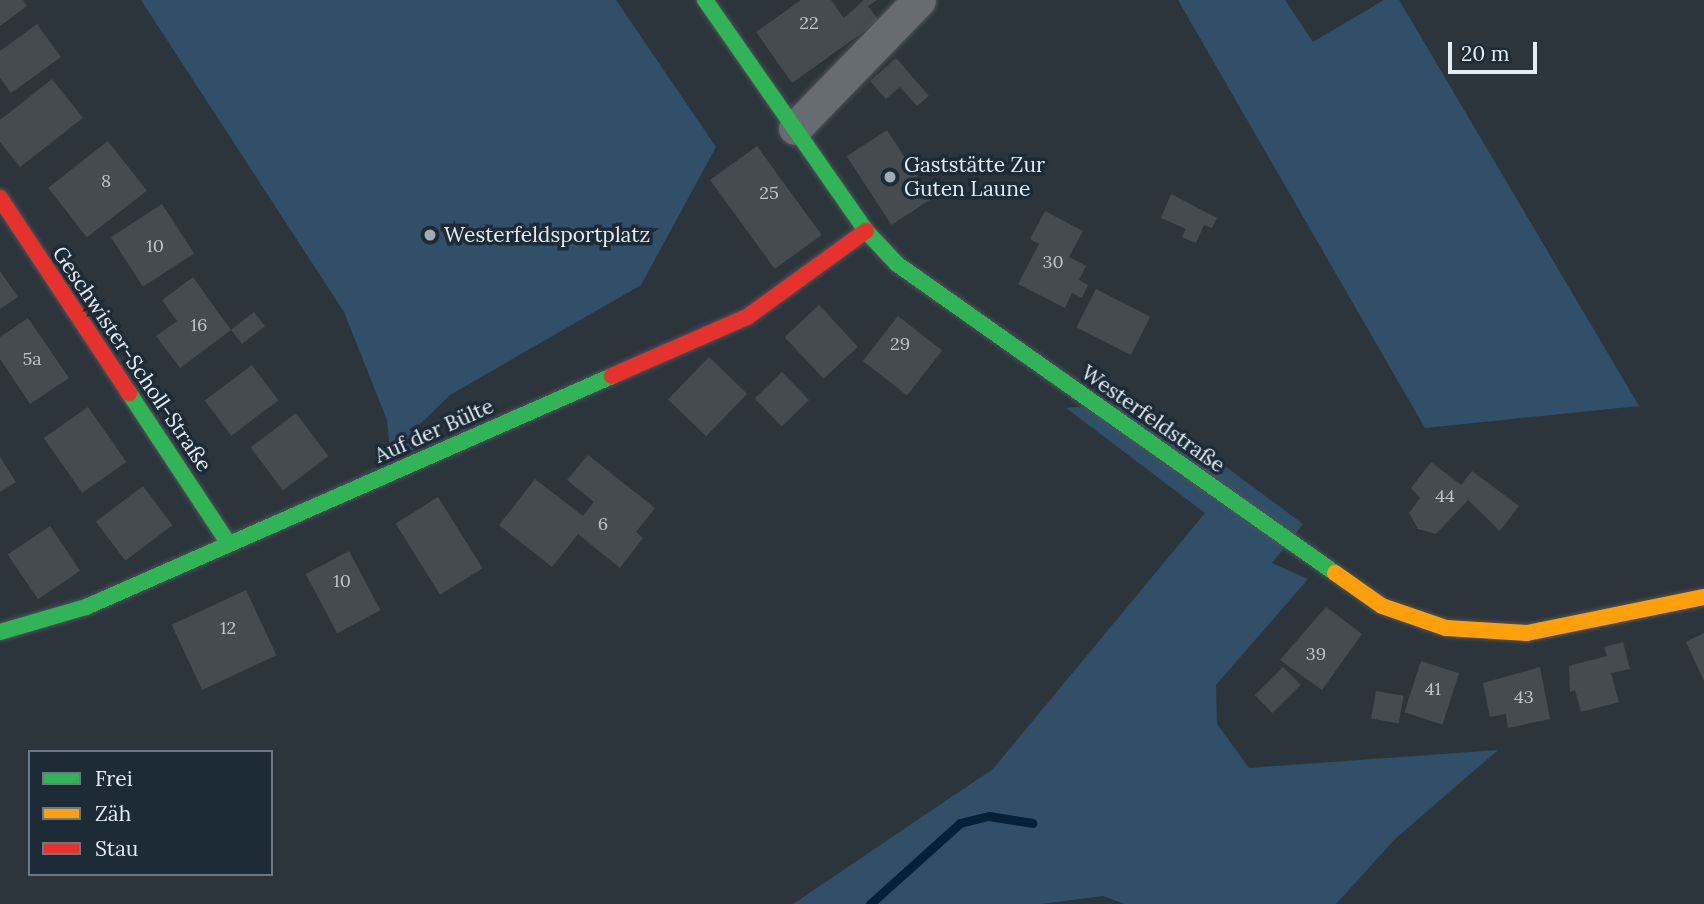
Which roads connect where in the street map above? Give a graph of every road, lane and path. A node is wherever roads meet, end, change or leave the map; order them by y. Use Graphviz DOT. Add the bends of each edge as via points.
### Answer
graph roads {
  1 [pos="705,0"];
  2 [pos="919,0"];
  3 [pos="795,128"];
  4 [pos="0,198"];
  5 [pos="866,231"];
  6 [pos="229,544"];
  7 [pos="1704,597"];
  8 [pos="0,632"];
  1 -- 3 [label="street, Westerfeldstraße"];
  2 -- 3 [label="street"];
  3 -- 5 [label="street, Westerfeldstraße"];
  4 -- 6 [label="street, Geschwister-Scholl-Straße"];
  5 -- 6 [label="street, Auf der Bülte" via="747,317"];
  5 -- 7 [label="street, Westerfeldstraße" via="897,264 1382,606 1446,628 1527,633"];
  6 -- 8 [label="street, Auf der Bülte" via="86,607"];
}
